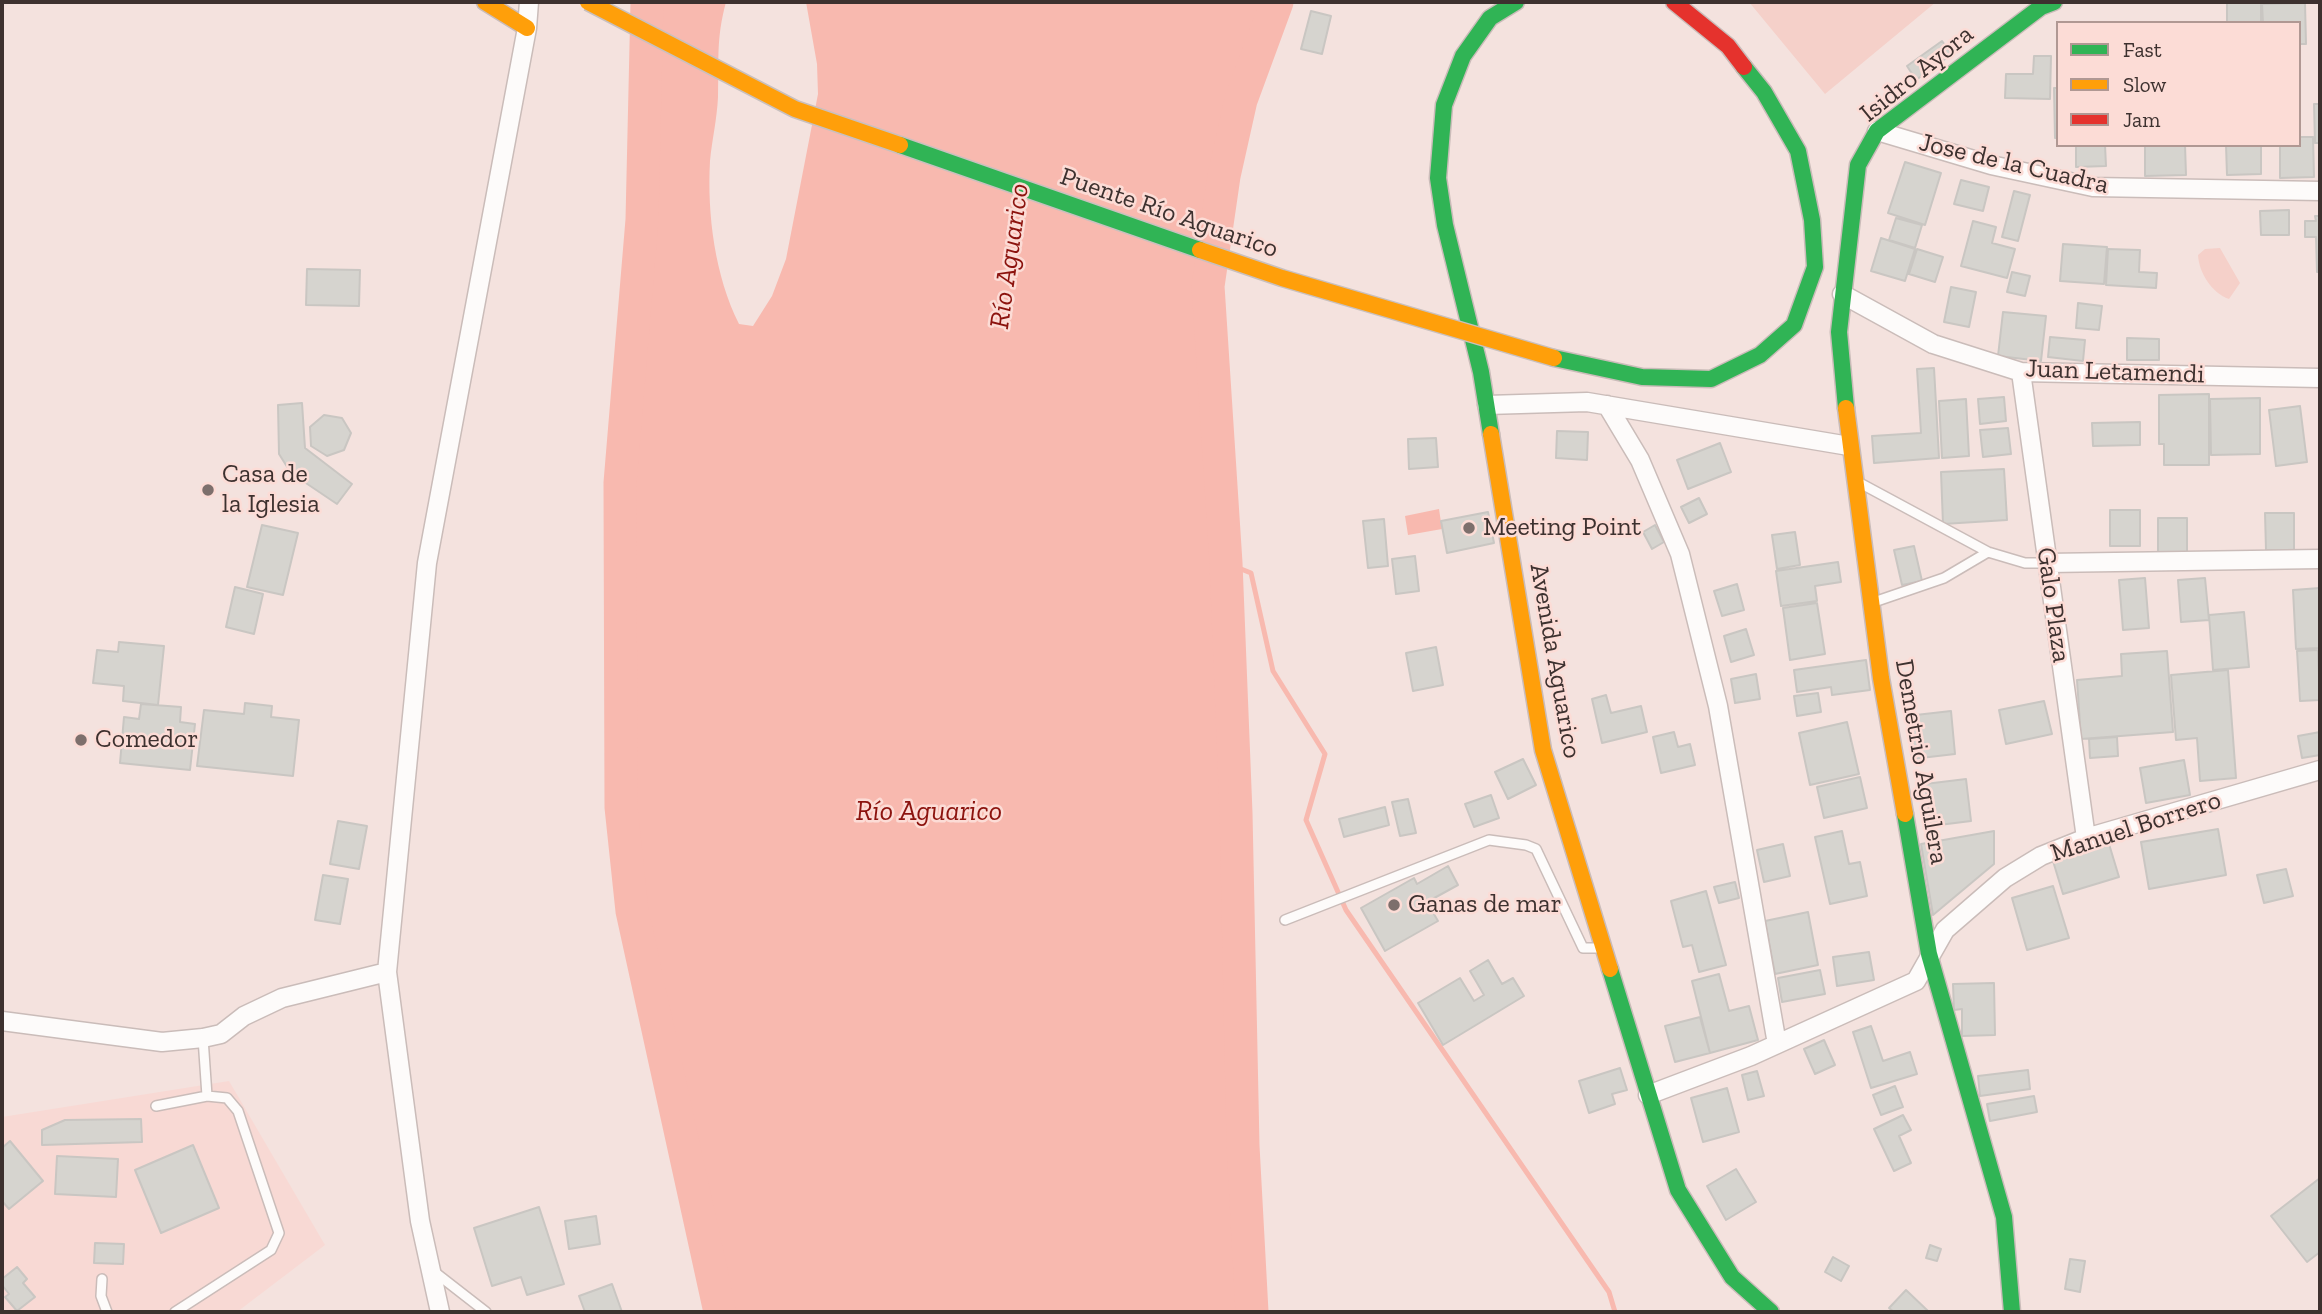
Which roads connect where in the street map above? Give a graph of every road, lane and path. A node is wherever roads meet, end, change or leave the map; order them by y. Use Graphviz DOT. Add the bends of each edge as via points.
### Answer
graph roads {
  1 [pos="485,2"];
  2 [pos="528,2"];
  3 [pos="588,2"];
  4 [pos="1516,2"];
  5 [pos="1674,2"];
  6 [pos="2054,2"];
  7 [pos="527,28"];
  8 [pos="1877,131"];
  9 [pos="2320,191"];
  10 [pos="1854,213"];
  11 [pos="1842,294"];
  12 [pos="2021,372"];
  13 [pos="2320,378"];
  14 [pos="1487,405"];
  15 [pos="1607,405"];
  16 [pos="1849,446"];
  17 [pos="1856,480"];
  18 [pos="1988,552"];
  19 [pos="2320,559"];
  20 [pos="2047,563"];
  21 [pos="1871,603"];
  22 [pos="2320,770"];
  23 [pos="2086,838"];
  24 [pos="1285,920"];
  25 [pos="1603,948"];
  26 [pos="1929,954"];
  27 [pos="387,972"];
  28 [pos="2,1021"];
  29 [pos="203,1038"];
  30 [pos="1777,1044"];
  31 [pos="1648,1095"];
  32 [pos="206,1096"];
  33 [pos="156,1106"];
  34 [pos="428,1267"];
  35 [pos="102,1279"];
  36 [pos="107,1312"];
  37 [pos="175,1312"];
  38 [pos="440,1312"];
  39 [pos="486,1312"];
  40 [pos="1770,1312"];
  41 [pos="2012,1312"];
  1 -- 7 [label="main road"];
  2 -- 7 [label="street"];
  3 -- 5 [label="main road, Puente Río Aguarico, bridge" via="796,109 1282,278 1554,358 1643,377 1711,379 1760,355 1794,326 1815,267 1813,232 1798,151 1776,109 1727,46"];
  4 -- 14 [label="main road, Avenida Aguarico" via="1490,18 1463,56 1444,105 1438,178"];
  6 -- 8 [label="main road, Isidro Ayora" via="2041,7"];
  7 -- 27 [label="street" via="427,563"];
  8 -- 9 [label="street, Jose de la Cuadra" via="1991,165 2093,187"];
  8 -- 10 [label="main road, Isidro Ayora" via="1858,164"];
  10 -- 11 [label="main road, Demetrio Aguilera"];
  11 -- 12 [label="street, Juan Letamendi" via="1933,344"];
  11 -- 16 [label="main road, Demetrio Aguilera" via="1839,332"];
  12 -- 13 [label="street, Juan Letamendi"];
  12 -- 20 [label="street, Galo Plaza"];
  14 -- 15 [label="street"];
  14 -- 25 [label="main road, Avenida Aguarico" via="1543,750"];
  15 -- 16 [label="street"];
  15 -- 30 [label="street" via="1640,460 1680,554 1718,706"];
  16 -- 17 [label="main road, Demetrio Aguilera"];
  17 -- 18 [label="lane"];
  17 -- 21 [label="main road, Demetrio Aguilera"];
  18 -- 20 [label="lane" via="2025,563"];
  18 -- 21 [label="lane" via="1944,578"];
  19 -- 20 [label="street"];
  20 -- 23 [label="street, Galo Plaza"];
  21 -- 26 [label="main road, Demetrio Aguilera"];
  22 -- 23 [label="street, Manuel Borrero"];
  23 -- 26 [label="street, Manuel Borrero" via="2041,856 2005,878 1945,930"];
  24 -- 25 [label="lane" via="1489,840 1536,849 1583,948"];
  25 -- 31 [label="main road, Avenida Aguarico"];
  26 -- 30 [label="street, Manuel Borrero" via="1916,981"];
  26 -- 41 [label="main road, Demetrio Aguilera" via="2004,1217"];
  27 -- 29 [label="street" via="282,998 244,1016 221,1034"];
  27 -- 34 [label="street"];
  28 -- 29 [label="street" via="162,1042"];
  29 -- 32 [label="lane"];
  30 -- 31 [label="street, Manuel Borrero"];
  31 -- 40 [label="main road, Avenida Aguarico" via="1678,1190 1732,1277"];
  32 -- 33 [label="lane"];
  32 -- 37 [label="lane" via="227,1098 238,1111 279,1233 271,1250"];
  34 -- 38 [label="street"];
  34 -- 39 [label="lane"];
  35 -- 36 [label="lane" via="101,1296"];
}
